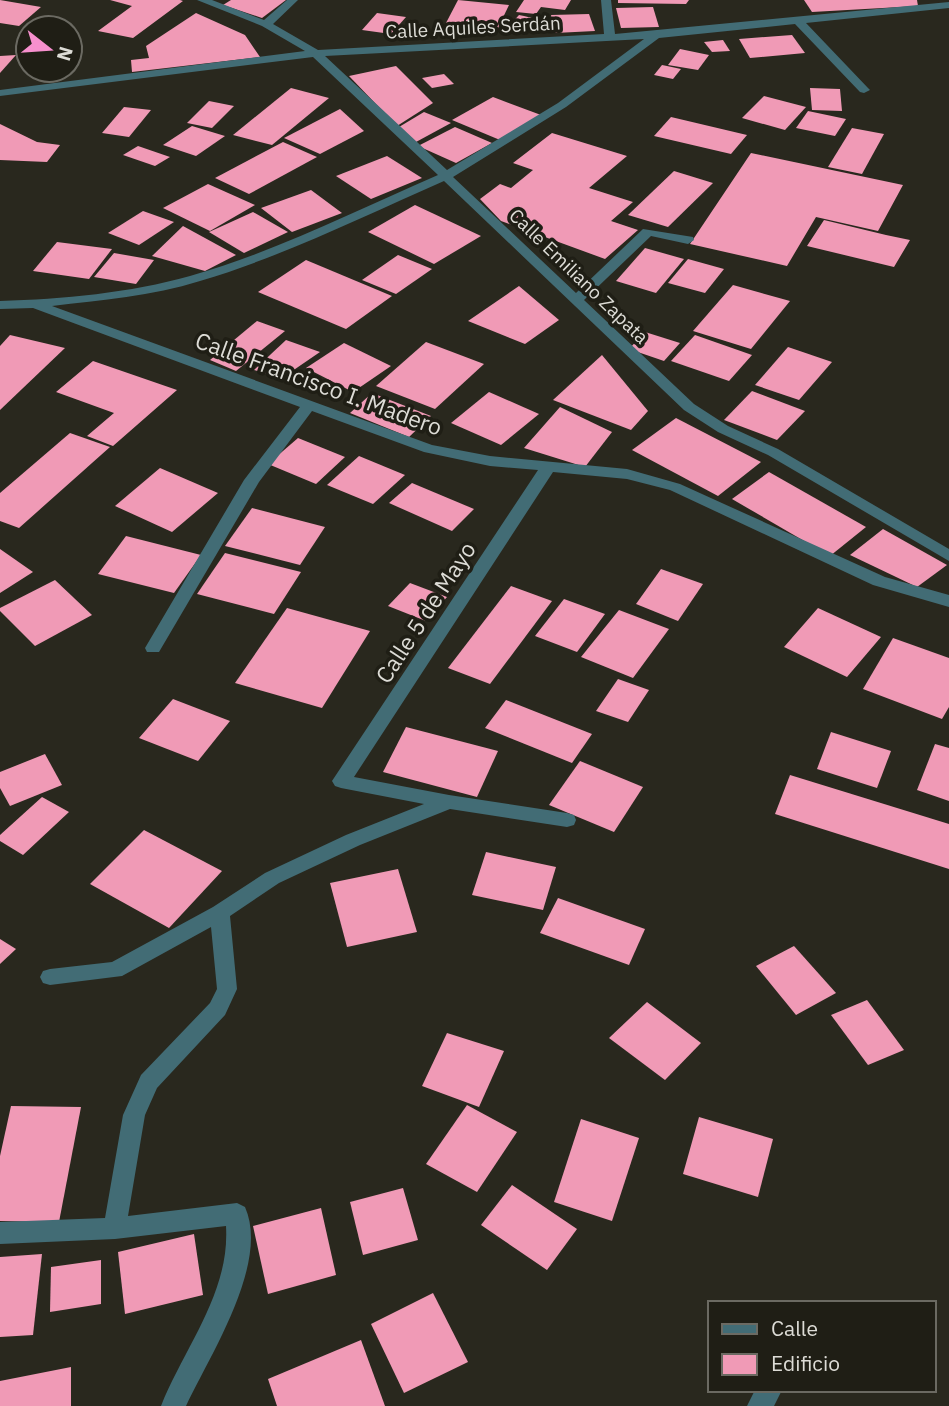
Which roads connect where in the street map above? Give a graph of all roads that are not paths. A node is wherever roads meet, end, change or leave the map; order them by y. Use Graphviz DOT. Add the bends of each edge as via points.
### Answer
graph roads {
  1 [pos="202,0"];
  2 [pos="293,0"];
  3 [pos="606,0"];
  4 [pos="943,4"];
  5 [pos="797,20"];
  6 [pos="266,24"];
  7 [pos="656,35"];
  8 [pos="610,37"];
  9 [pos="316,53"];
  10 [pos="863,90"];
  11 [pos="0,93"];
  12 [pos="446,176"];
  13 [pos="688,240"];
  14 [pos="577,299"];
  15 [pos="34,304"];
  16 [pos="0,305"];
  17 [pos="310,404"];
  18 [pos="548,467"];
  19 [pos="949,556"];
  20 [pos="949,601"];
  21 [pos="153,648"];
  22 [pos="449,802"];
  23 [pos="567,820"];
  24 [pos="220,913"];
  25 [pos="50,977"];
  26 [pos="115,1228"];
  27 [pos="0,1233"];
  28 [pos="173,1406"];
  1 -- 6 [label="street, Calle Emiliano Zapata"];
  2 -- 6 [label="street"];
  3 -- 8 [label="street"];
  4 -- 5 [label="street, Calle Aquiles Serdán"];
  5 -- 7 [label="street, Calle Aquiles Serdán"];
  5 -- 10 [label="street"];
  6 -- 9 [label="street, Calle Emiliano Zapata"];
  7 -- 8 [label="street, Calle Aquiles Serdán"];
  7 -- 12 [label="street, Calle Francisco I. Madero" via="562,105"];
  8 -- 9 [label="street, Calle Aquiles Serdán"];
  9 -- 11 [label="street, Calle Aquiles Serdán"];
  9 -- 12 [label="street, Calle Emiliano Zapata"];
  12 -- 14 [label="street, Calle Emiliano Zapata"];
  12 -- 15 [label="street, Calle Francisco I. Madero" via="251,260 194,279"];
  13 -- 14 [label="street" via="648,232"];
  14 -- 19 [label="street, Calle Emiliano Zapata" via="689,408"];
  15 -- 16 [label="street, Calle Francisco I. Madero"];
  15 -- 17 [label="street, Calle Francisco I. Madero"];
  17 -- 18 [label="street, Calle Francisco I. Madero" via="429,449"];
  17 -- 21 [label="street" via="252,480"];
  18 -- 20 [label="street, Calle Francisco I. Madero" via="627,474 674,487 879,582"];
  18 -- 22 [label="street, Calle 5 de Mayo" via="341,781"];
  22 -- 23 [label="street"];
  22 -- 24 [label="street" via="272,878"];
  24 -- 25 [label="street" via="115,970"];
  24 -- 26 [label="street" via="227,989 218,1009 149,1082 134,1115"];
  26 -- 27 [label="street"];
  26 -- 28 [label="street" via="237,1214 239,1249 229,1292"];
}
